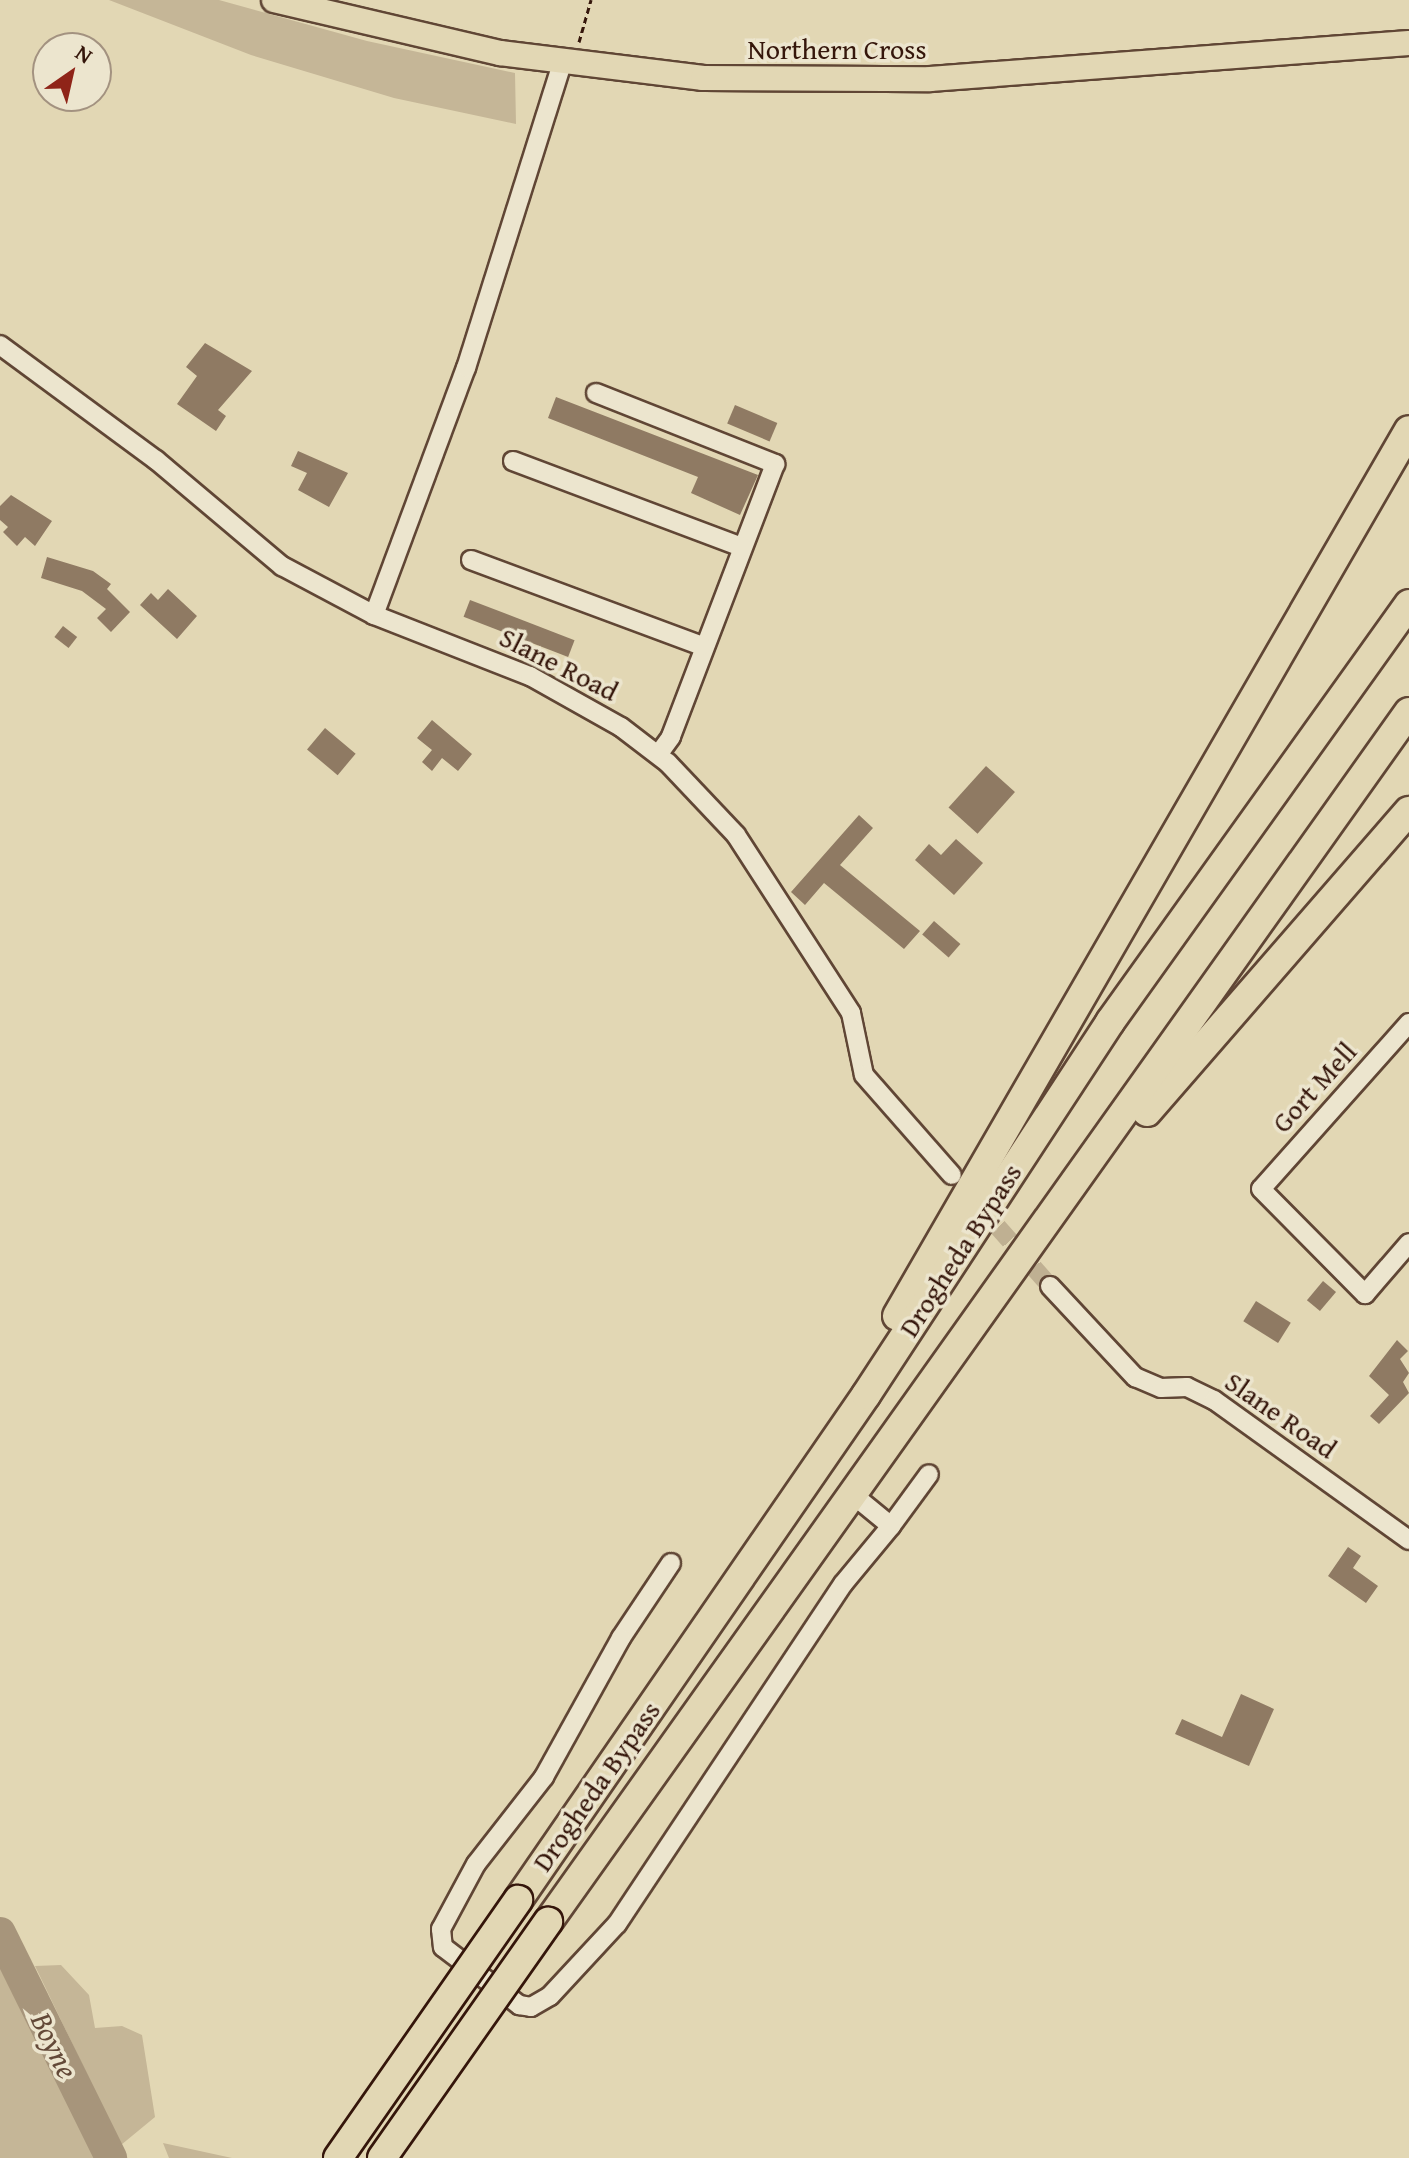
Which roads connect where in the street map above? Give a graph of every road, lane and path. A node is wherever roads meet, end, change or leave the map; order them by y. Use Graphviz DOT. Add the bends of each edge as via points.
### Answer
graph roads {
  1 [pos="274,0"];
  2 [pos="591,0"];
  3 [pos="1408,44"];
  4 [pos="568,64"];
  5 [pos="0,345"];
  6 [pos="596,393"];
  7 [pos="1409,430"];
  8 [pos="513,461"];
  9 [pos="742,547"];
  10 [pos="471,560"];
  11 [pos="1409,604"];
  12 [pos="374,615"];
  13 [pos="702,646"];
  14 [pos="1409,712"];
  15 [pos="658,755"];
  16 [pos="1409,811"];
  17 [pos="1409,1023"];
  18 [pos="952,1175"];
  19 [pos="1409,1243"];
  20 [pos="1050,1286"];
  21 [pos="953,1353"];
  22 [pos="813,1472"];
  23 [pos="929,1474"];
  24 [pos="852,1494"];
  25 [pos="891,1526"];
  26 [pos="1408,1538"];
  27 [pos="671,1563"];
  28 [pos="338,2158"];
  29 [pos="382,2158"];
  1 -- 4 [label="main road, Northern Cross" via="417,37"];
  2 -- 4 [label="path"];
  3 -- 4 [label="main road, Northern Cross" via="899,80 703,78"];
  4 -- 12 [label="street" via="466,368"];
  5 -- 12 [label="street, Slane Road" via="156,460 282,566"];
  6 -- 9 [label="street" via="775,464"];
  7 -- 22 [label="highway" via="869,1362"];
  8 -- 9 [label="street"];
  9 -- 13 [label="street"];
  10 -- 13 [label="street"];
  11 -- 22 [label="highway, Drogheda Bypass" via="1110,1022"];
  12 -- 15 [label="street, Slane Road" via="530,676"];
  13 -- 15 [label="street" via="671,737"];
  14 -- 21 [label="highway, Drogheda Bypass"];
  15 -- 18 [label="street, Slane Road" via="736,835 851,1013 864,1075"];
  16 -- 21 [label="highway" via="1170,1083 1037,1257"];
  17 -- 19 [label="street, Gort Mell" via="1261,1189 1365,1294"];
  20 -- 26 [label="street, Slane Road" via="1135,1377 1161,1388 1187,1387 1214,1400"];
  21 -- 24 [label="highway, Drogheda Bypass"];
  22 -- 28 [label="highway, Drogheda Bypass, bridge"];
  23 -- 25 [label="street"];
  24 -- 25 [label="street"];
  24 -- 29 [label="highway, Drogheda Bypass, bridge"];
  25 -- 27 [label="street" via="843,1584 617,1924 550,1996 531,2007 519,2005 443,1947 441,1929 476,1864 544,1777 621,1638"];
}
